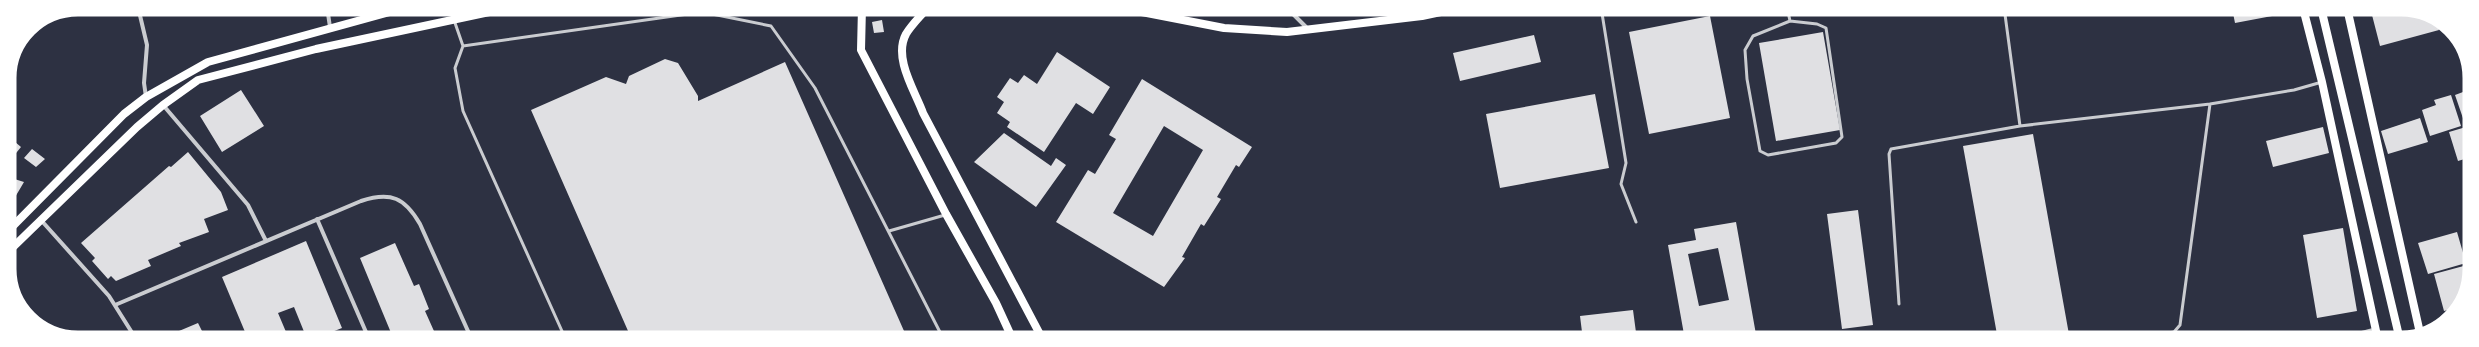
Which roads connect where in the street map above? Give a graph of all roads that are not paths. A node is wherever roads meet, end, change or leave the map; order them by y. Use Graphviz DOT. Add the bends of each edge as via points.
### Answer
graph roads {
  1 [pos="140,14"];
  2 [pos="328,14"];
  3 [pos="381,14"];
  4 [pos="481,14"];
  5 [pos="688,14"];
  6 [pos="712,14"];
  7 [pos="862,14"];
  8 [pos="922,14"];
  9 [pos="1152,14"];
  10 [pos="1293,14"];
  11 [pos="1431,14"];
  12 [pos="1602,14"];
  13 [pos="1788,14"];
  14 [pos="2005,14"];
  15 [pos="2305,14"];
  16 [pos="2322,14"];
  17 [pos="2348,14"];
  18 [pos="454,20"];
  19 [pos="1790,21"];
  20 [pos="330,27"];
  21 [pos="1309,29"];
  22 [pos="464,46"];
  23 [pos="2322,82"];
  24 [pos="146,97"];
  25 [pos="2210,104"];
  26 [pos="162,105"];
  27 [pos="2020,126"];
  28 [pos="946,214"];
  29 [pos="40,219"];
  30 [pos="316,219"];
  31 [pos="1636,222"];
  32 [pos="14,225"];
  33 [pos="889,231"];
  34 [pos="266,241"];
  35 [pos="14,246"];
  36 [pos="1899,304"];
  37 [pos="115,305"];
  38 [pos="2375,330"];
  39 [pos="2419,330"];
  40 [pos="132,333"];
  41 [pos="366,333"];
  42 [pos="469,333"];
  43 [pos="563,333"];
  44 [pos="940,333"];
  45 [pos="1008,333"];
  46 [pos="1040,333"];
  47 [pos="2168,333"];
  48 [pos="2362,333"];
  49 [pos="2376,333"];
  50 [pos="2398,333"];
  1 -- 24 [label="street" via="147,45 144,83"];
  2 -- 20 [label="street"];
  3 -- 20 [label="main road"];
  4 -- 18 [label="main road"];
  5 -- 22 [label="lane"];
  6 -- 33 [label="lane" via="771,26 815,88"];
  7 -- 28 [label="main road" via="862,50"];
  8 -- 46 [label="main road" via="906,35 903,55 908,77 923,113"];
  9 -- 21 [label="main road" via="1224,28 1287,32"];
  10 -- 21 [label="street"];
  11 -- 21 [label="main road"];
  12 -- 31 [label="lane" via="1626,163 1621,184"];
  13 -- 19 [label="lane"];
  14 -- 27 [label="lane"];
  15 -- 23 [label="main road"];
  16 -- 50 [label="main road"];
  17 -- 39 [label="main road"];
  18 -- 22 [label="lane"];
  18 -- 26 [label="main road" via="316,49 198,80"];
  19 -- 19 [label="lane" via="1753,36 1745,50 1747,79 1760,151 1768,155 1836,143 1842,137 1826,28 1817,24"];
  20 -- 24 [label="main road" via="208,62"];
  22 -- 43 [label="lane" via="455,68 463,111"];
  23 -- 25 [label="lane" via="2294,90"];
  23 -- 38 [label="main road"];
  24 -- 32 [label="main road" via="124,114"];
  25 -- 27 [label="lane"];
  25 -- 47 [label="lane" via="2180,325 2174,332"];
  26 -- 29 [label="main road" via="101,159"];
  26 -- 34 [label="street" via="245,200"];
  27 -- 36 [label="lane" via="1895,147 1889,151"];
  28 -- 33 [label="lane"];
  28 -- 45 [label="main road" via="996,303"];
  29 -- 35 [label="main road"];
  29 -- 37 [label="street"];
  30 -- 34 [label="street"];
  30 -- 41 [label="street"];
  30 -- 42 [label="street" via="372,197 400,200 411,209 420,224"];
  33 -- 44 [label="lane"];
  34 -- 37 [label="street"];
  37 -- 40 [label="street"];
  38 -- 48 [label="lane"];
  38 -- 49 [label="main road"];
}
